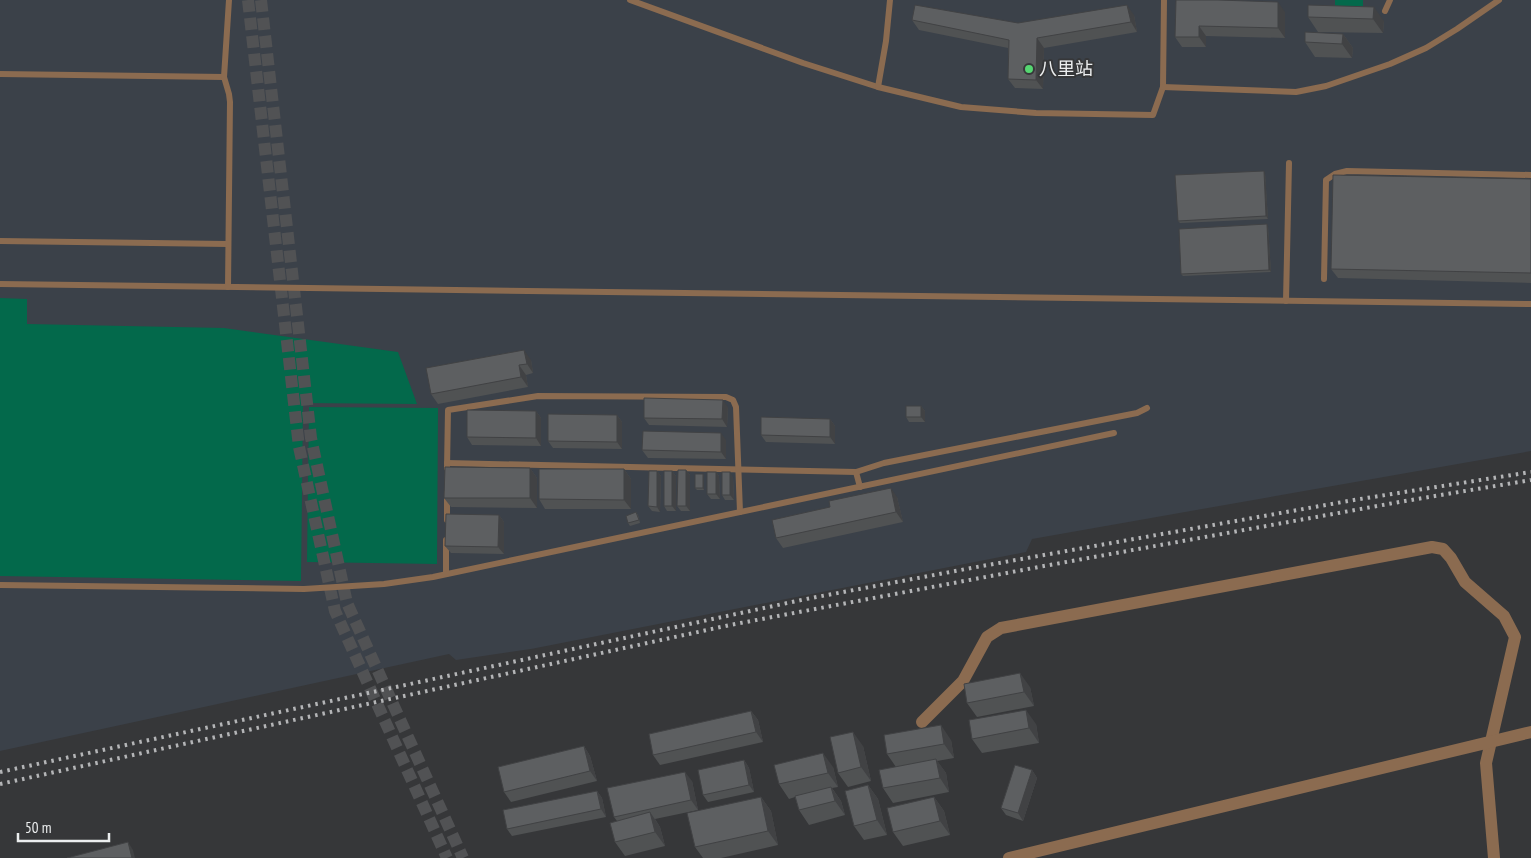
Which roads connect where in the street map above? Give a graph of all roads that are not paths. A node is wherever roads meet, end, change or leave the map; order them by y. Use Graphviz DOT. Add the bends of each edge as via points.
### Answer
graph roads {
  1 [pos="229,0"];
  2 [pos="630,0"];
  3 [pos="890,0"];
  4 [pos="1164,0"];
  5 [pos="1390,0"];
  6 [pos="1499,0"];
  7 [pos="1385,11"];
  8 [pos="0,74"];
  9 [pos="224,77"];
  10 [pos="878,87"];
  11 [pos="1163,87"];
  12 [pos="1289,163"];
  13 [pos="1531,175"];
  14 [pos="0,241"];
  15 [pos="228,244"];
  16 [pos="1324,279"];
  17 [pos="0,284"];
  18 [pos="228,287"];
  19 [pos="1286,301"];
  20 [pos="1531,304"];
  21 [pos="1147,408"];
  22 [pos="1114,433"];
  23 [pos="447,464"];
  24 [pos="738,470"];
  25 [pos="856,472"];
  26 [pos="447,473"];
  27 [pos="447,482"];
  28 [pos="860,487"];
  29 [pos="740,512"];
  30 [pos="446,574"];
  31 [pos="0,585"];
  32 [pos="922,722"];
  33 [pos="1531,732"];
  34 [pos="1492,741"];
  35 [pos="1009,858"];
  36 [pos="1494,858"];
  1 -- 9 [label="lane"];
  2 -- 10 [label="lane"];
  3 -- 10 [label="lane"];
  4 -- 11 [label="lane"];
  5 -- 7 [label="lane"];
  6 -- 11 [label="lane" via="1426,48 1326,86 1296,92"];
  8 -- 9 [label="lane"];
  9 -- 15 [label="lane" via="230,102"];
  10 -- 11 [label="lane" via="961,107 1036,113 1153,115"];
  12 -- 19 [label="lane"];
  13 -- 16 [label="lane" via="1347,171 1335,174 1326,180"];
  14 -- 15 [label="lane"];
  15 -- 18 [label="lane"];
  17 -- 18 [label="lane"];
  18 -- 19 [label="lane"];
  19 -- 20 [label="lane"];
  21 -- 25 [label="lane" via="1137,413 884,463"];
  22 -- 28 [label="lane"];
  23 -- 24 [label="lane"];
  23 -- 24 [label="lane" via="448,410 538,396 726,397 733,400 736,407"];
  23 -- 26 [label="lane"];
  24 -- 25 [label="lane"];
  24 -- 29 [label="lane"];
  25 -- 28 [label="lane"];
  27 -- 30 [label="lane"];
  28 -- 29 [label="lane"];
  29 -- 30 [label="lane"];
  30 -- 31 [label="lane" via="384,584 304,588"];
  32 -- 34 [label="street" via="963,681 987,637 1001,628 1432,547 1443,549 1465,582 1504,616 1515,637"];
  33 -- 34 [label="street"];
  34 -- 35 [label="street"];
  34 -- 36 [label="street" via="1486,763"];
}
